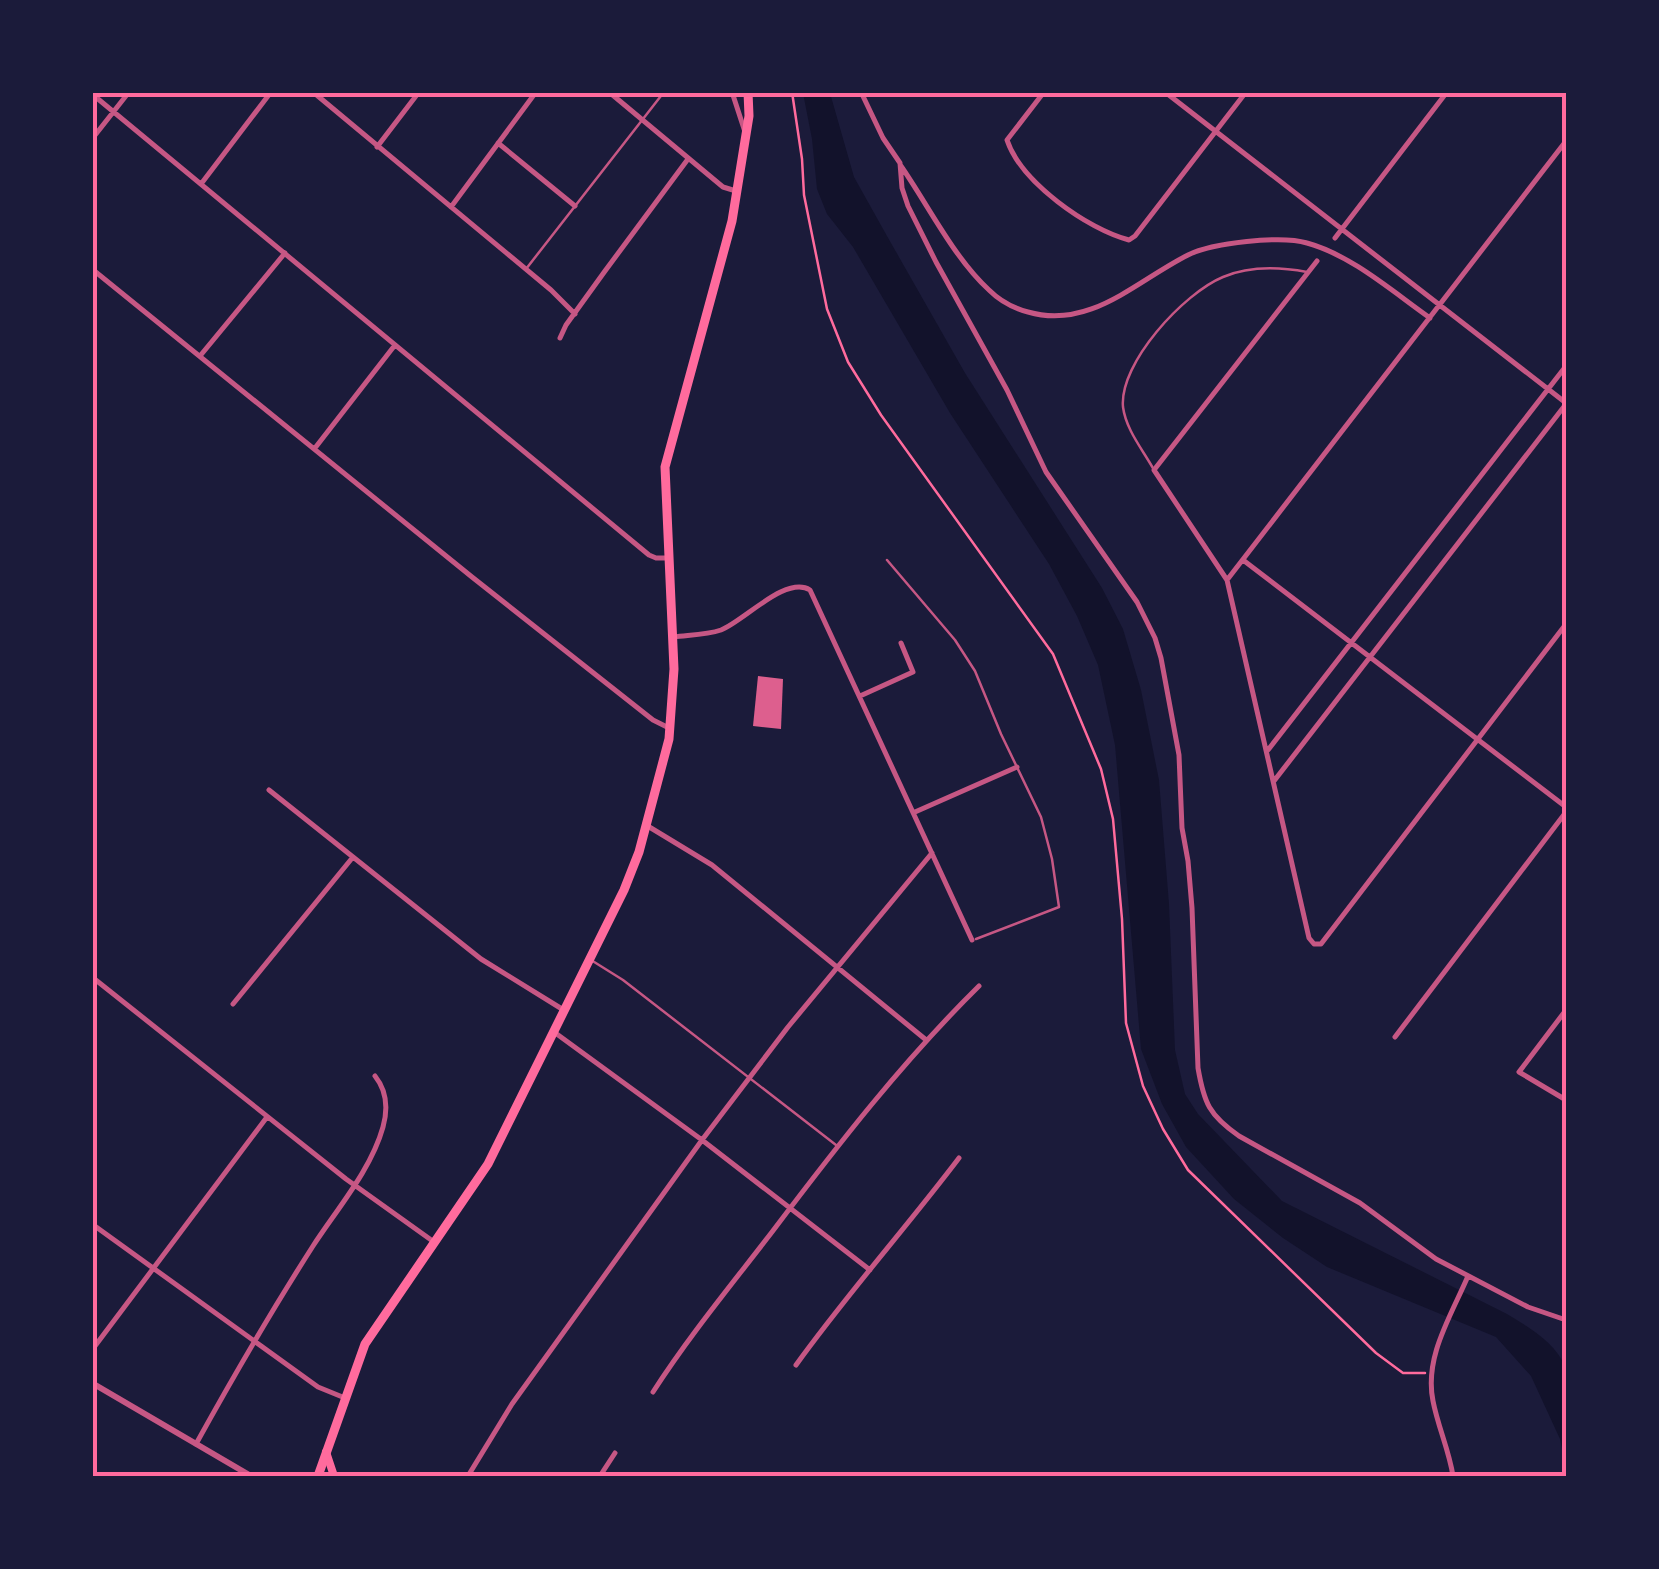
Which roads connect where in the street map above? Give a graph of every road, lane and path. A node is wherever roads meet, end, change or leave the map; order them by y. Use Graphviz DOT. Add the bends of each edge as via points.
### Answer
graph roads {
  1 [pos="129,92"];
  2 [pos="271,92"];
  3 [pos="313,92"];
  4 [pos="420,92"];
  5 [pos="536,92"];
  6 [pos="609,92"];
  7 [pos="664,92"];
  8 [pos="732,92"];
  9 [pos="748,92"];
  10 [pos="792,92"];
  11 [pos="861,92"];
  12 [pos="1044,92"];
  13 [pos="1165,92"];
  14 [pos="1246,92"];
  15 [pos="1447,92"];
  16 [pos="92,94"];
  17 [pos="114,112"];
  18 [pos="642,120"];
  19 [pos="1216,132"];
  20 [pos="746,136"];
  21 [pos="92,139"];
  22 [pos="1566,141"];
  23 [pos="498,144"];
  24 [pos="377,147"];
  25 [pos="688,158"];
  26 [pos="900,163"];
  27 [pos="201,184"];
  28 [pos="737,191"];
  29 [pos="575,206"];
  30 [pos="450,208"];
  31 [pos="1342,228"];
  32 [pos="1335,238"];
  33 [pos="285,254"];
  34 [pos="1317,261"];
  35 [pos="92,269"];
  36 [pos="526,270"];
  37 [pos="1309,272"];
  38 [pos="1440,305"];
  39 [pos="575,314"];
  40 [pos="1430,318"];
  41 [pos="560,338"];
  42 [pos="395,346"];
  43 [pos="200,356"];
  44 [pos="1566,366"];
  45 [pos="1548,389"];
  46 [pos="1566,403"];
  47 [pos="315,448"];
  48 [pos="1154,470"];
  49 [pos="668,558"];
  50 [pos="887,560"];
  51 [pos="1243,560"];
  52 [pos="1227,580"];
  53 [pos="1566,624"];
  54 [pos="673,637"];
  55 [pos="901,643"];
  56 [pos="1352,644"];
  57 [pos="1369,658"];
  58 [pos="860,696"];
  59 [pos="670,729"];
  60 [pos="1478,740"];
  61 [pos="1267,751"];
  62 [pos="1017,767"];
  63 [pos="1274,781"];
  64 [pos="269,790"];
  65 [pos="1566,810"];
  66 [pos="913,813"];
  67 [pos="646,825"];
  68 [pos="932,853"];
  69 [pos="353,857"];
  70 [pos="972,940"];
  71 [pos="590,959"];
  72 [pos="838,967"];
  73 [pos="92,977"];
  74 [pos="979,986"];
  75 [pos="233,1004"];
  76 [pos="564,1010"];
  77 [pos="1566,1010"];
  78 [pos="554,1032"];
  79 [pos="1395,1036"];
  80 [pos="926,1040"];
  81 [pos="375,1076"];
  82 [pos="749,1079"];
  83 [pos="1566,1100"];
  84 [pos="267,1117"];
  85 [pos="702,1140"];
  86 [pos="836,1146"];
  87 [pos="959,1158"];
  88 [pos="354,1185"];
  89 [pos="790,1208"];
  90 [pos="92,1224"];
  91 [pos="434,1242"];
  92 [pos="154,1269"];
  93 [pos="870,1270"];
  94 [pos="1467,1279"];
  95 [pos="1566,1320"];
  96 [pos="255,1343"];
  97 [pos="92,1350"];
  98 [pos="796,1366"];
  99 [pos="1430,1373"];
  100 [pos="92,1384"];
  101 [pos="654,1392"];
  102 [pos="346,1398"];
  103 [pos="196,1444"];
  104 [pos="326,1452"];
  105 [pos="616,1453"];
  106 [pos="251,1476"];
  107 [pos="318,1476"];
  108 [pos="334,1476"];
  109 [pos="468,1476"];
  110 [pos="600,1476"];
  111 [pos="1453,1476"];
  1 -- 17 [label="street"];
  2 -- 27 [label="street"];
  3 -- 24 [label="street"];
  4 -- 24 [label="street"];
  5 -- 23 [label="street"];
  6 -- 18 [label="street"];
  7 -- 18 [label="lane"];
  8 -- 20 [label="street"];
  9 -- 20 [label="main road"];
  10 -- 99 [label="path" via="827,309 848,362 1053,654 1102,769 1113,818 1126,1023 1163,1130 1188,1170 1385,1361 1403,1373"];
  11 -- 26 [label="street"];
  12 -- 19 [label="street" via="1007,140 1013,154 1078,216 1124,239 1135,236"];
  13 -- 19 [label="street"];
  14 -- 19 [label="street"];
  15 -- 31 [label="street"];
  16 -- 17 [label="street"];
  17 -- 21 [label="street"];
  17 -- 27 [label="street"];
  18 -- 25 [label="street"];
  18 -- 29 [label="lane"];
  19 -- 31 [label="street"];
  20 -- 28 [label="main road"];
  22 -- 38 [label="street"];
  23 -- 29 [label="street"];
  23 -- 30 [label="street"];
  24 -- 30 [label="street"];
  25 -- 28 [label="street"];
  25 -- 39 [label="street"];
  26 -- 40 [label="street" via="978,279 1005,303 1035,314 1096,309 1212,247 1292,240 1332,252"];
  26 -- 94 [label="street" via="908,206 1046,472 1155,638 1179,755 1198,1068 1208,1108 1239,1136 1360,1204"];
  27 -- 33 [label="street"];
  28 -- 49 [label="main road" via="668,450"];
  29 -- 36 [label="lane"];
  30 -- 36 [label="street"];
  31 -- 32 [label="street"];
  31 -- 38 [label="street"];
  33 -- 42 [label="street"];
  33 -- 43 [label="street"];
  34 -- 37 [label="street"];
  35 -- 43 [label="street"];
  36 -- 39 [label="street"];
  37 -- 48 [label="street"];
  37 -- 48 [label="lane" via="1250,270 1218,279 1184,305 1139,356 1124,409"];
  38 -- 40 [label="street"];
  38 -- 45 [label="street"];
  39 -- 41 [label="street"];
  40 -- 51 [label="street"];
  42 -- 47 [label="street"];
  42 -- 49 [label="street" via="649,555"];
  43 -- 47 [label="street"];
  44 -- 45 [label="street"];
  45 -- 46 [label="street"];
  45 -- 56 [label="street"];
  46 -- 57 [label="street"];
  47 -- 59 [label="street"];
  48 -- 52 [label="street"];
  49 -- 54 [label="main road"];
  50 -- 62 [label="lane" via="963,650"];
  51 -- 52 [label="street"];
  51 -- 56 [label="street"];
  52 -- 61 [label="street"];
  53 -- 60 [label="street"];
  54 -- 58 [label="street" via="720,630 781,593 806,586"];
  54 -- 59 [label="main road"];
  55 -- 58 [label="street" via="913,672"];
  56 -- 57 [label="street"];
  56 -- 61 [label="street"];
  57 -- 60 [label="street"];
  57 -- 63 [label="street"];
  58 -- 66 [label="street"];
  59 -- 67 [label="main road"];
  60 -- 63 [label="street" via="1321,944 1309,938"];
  60 -- 65 [label="street"];
  61 -- 63 [label="street"];
  62 -- 66 [label="street"];
  62 -- 70 [label="lane" via="1048,838 1060,906"];
  64 -- 69 [label="street"];
  65 -- 79 [label="street"];
  66 -- 68 [label="street"];
  67 -- 71 [label="main road" via="631,875"];
  67 -- 72 [label="street" via="712,865"];
  68 -- 70 [label="street"];
  68 -- 72 [label="street"];
  69 -- 75 [label="street"];
  69 -- 76 [label="street" via="481,959"];
  71 -- 76 [label="main road"];
  71 -- 82 [label="lane"];
  72 -- 80 [label="street"];
  72 -- 82 [label="street"];
  73 -- 84 [label="street"];
  74 -- 80 [label="street"];
  76 -- 78 [label="main road"];
  77 -- 83 [label="street" via="1518,1072"];
  78 -- 85 [label="street"];
  78 -- 91 [label="main road" via="488,1164"];
  80 -- 86 [label="street"];
  81 -- 88 [label="street" via="385,1096 384,1123"];
  82 -- 85 [label="street"];
  82 -- 86 [label="lane"];
  84 -- 88 [label="street"];
  84 -- 92 [label="street"];
  85 -- 89 [label="street"];
  85 -- 109 [label="street" via="512,1404"];
  86 -- 89 [label="street"];
  87 -- 93 [label="street"];
  88 -- 91 [label="street"];
  88 -- 96 [label="street"];
  89 -- 93 [label="street"];
  89 -- 101 [label="street"];
  90 -- 92 [label="street"];
  91 -- 102 [label="main road" via="366,1344"];
  92 -- 96 [label="street"];
  92 -- 97 [label="street"];
  93 -- 98 [label="street"];
  94 -- 95 [label="street"];
  94 -- 99 [label="street"];
  96 -- 102 [label="street" via="318,1387"];
  96 -- 103 [label="street"];
  99 -- 111 [label="street"];
  100 -- 103 [label="street"];
  102 -- 104 [label="main road"];
  103 -- 106 [label="street"];
  104 -- 107 [label="main road"];
  104 -- 108 [label="main road"];
  105 -- 110 [label="street"];
}
